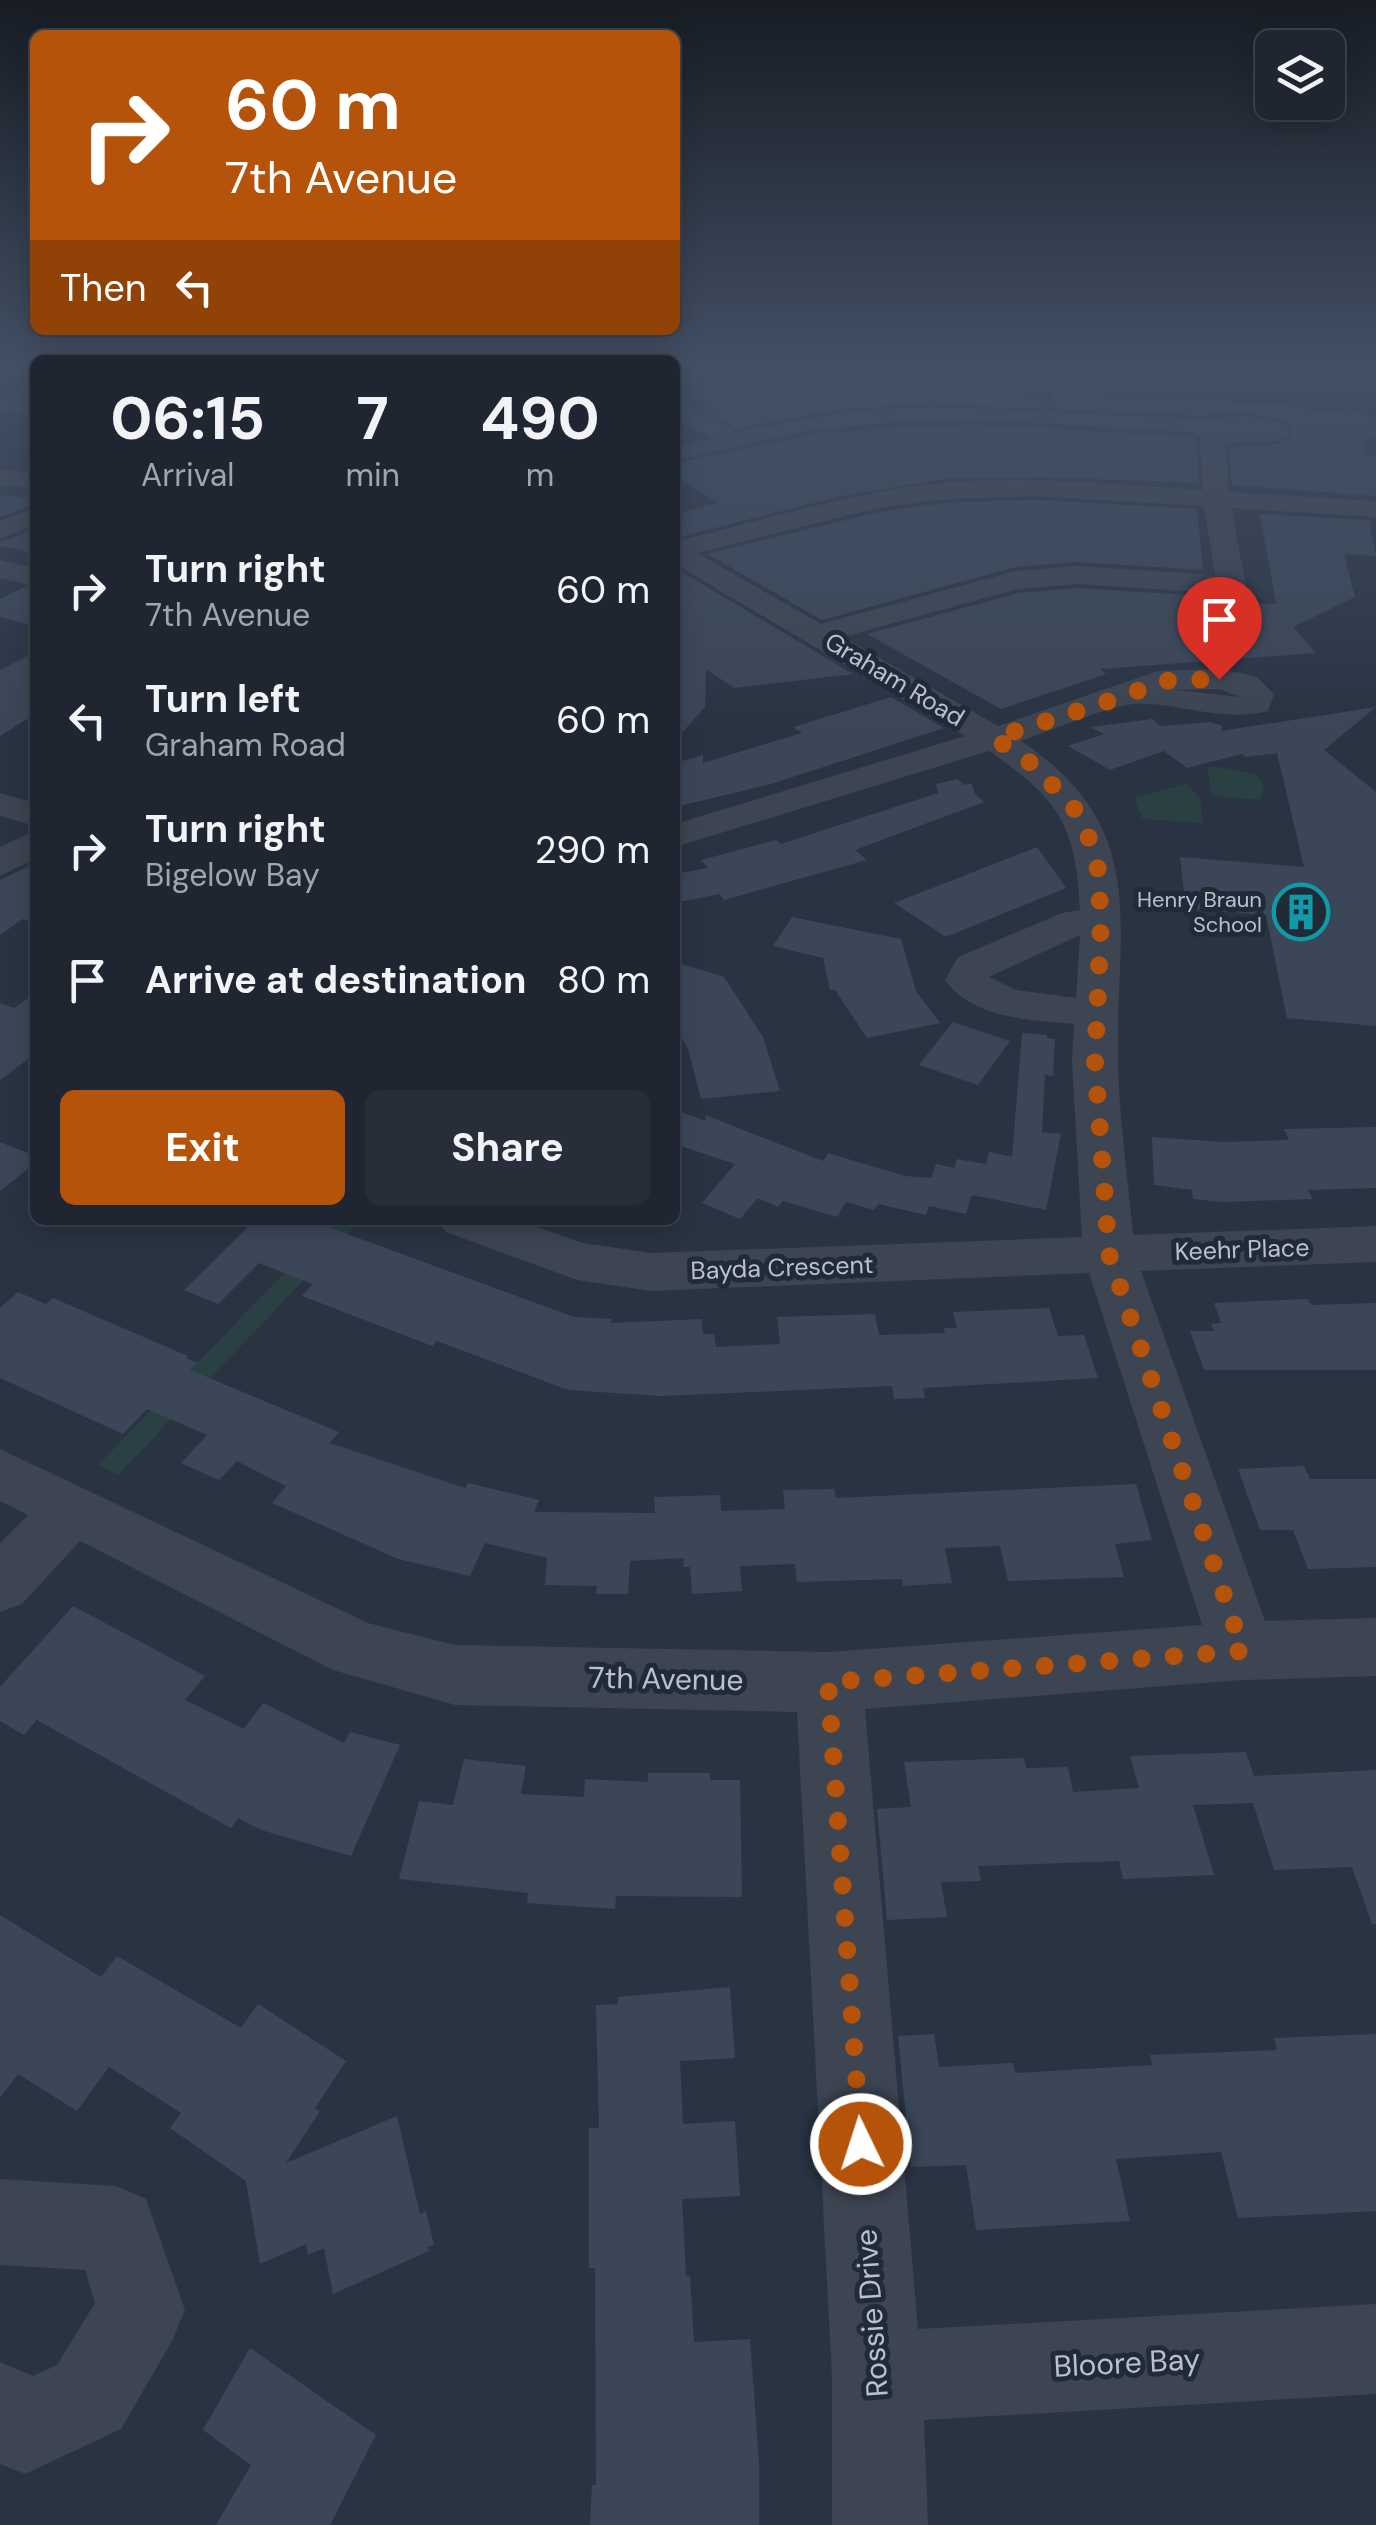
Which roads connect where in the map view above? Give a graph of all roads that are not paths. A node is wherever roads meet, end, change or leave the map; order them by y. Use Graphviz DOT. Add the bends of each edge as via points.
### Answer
graph roads {
  1 [pos="997,489"];
  2 [pos="1050,489"];
  3 [pos="1215,489"];
  4 [pos="1216,498"];
  5 [pos="1376,509"];
  6 [pos="30,518"];
  7 [pos="0,531"];
  8 [pos="680,550"];
  9 [pos="680,554"];
  10 [pos="0,569"];
  11 [pos="30,576"];
  12 [pos="820,634"];
  13 [pos="1131,694"];
  14 [pos="994,738"];
  15 [pos="0,804"];
  16 [pos="30,813"];
  17 [pos="680,834"];
  18 [pos="30,845"];
  19 [pos="0,864"];
  20 [pos="1101,921"];
  21 [pos="1096,1013"];
  22 [pos="478,1225"];
  23 [pos="1376,1244"];
  24 [pos="1109,1254"];
  25 [pos="0,1474"];
  26 [pos="72,1509"];
  27 [pos="0,1585"];
  28 [pos="1376,1647"];
  29 [pos="1243,1651"];
  30 [pos="828,1682"];
  31 [pos="0,2222"];
  32 [pos="1376,2349"];
  33 [pos="878,2377"];
  34 [pos="0,2408"];
  35 [pos="880,2525"];
  1 -- 8 [label="street" via="878,500"];
  2 -- 4 [label="street"];
  3 -- 4 [label="street"];
  4 -- 5 [label="street"];
  4 -- 12 [label="street" via="1231,586 1078,575 1016,580"];
  6 -- 7 [label="street"];
  9 -- 12 [label="street, Graham Road"];
  10 -- 11 [label="street"];
  12 -- 14 [label="street, Graham Road"];
  13 -- 14 [label="street"];
  14 -- 17 [label="street"];
  14 -- 20 [label="street, Graham Road" via="1035,766 1079,814 1097,858"];
  15 -- 16 [label="street"];
  18 -- 19 [label="street"];
  20 -- 21 [label="street, Graham Road"];
  20 -- 21 [label="street" via="1076,922 972,966 966,980 998,1000"];
  21 -- 24 [label="street, Graham Road"];
  22 -- 24 [label="street, Bayda Crescent" via="577,1260 651,1272"];
  23 -- 24 [label="street, Keehr Place"];
  24 -- 29 [label="street, Graham Road"];
  25 -- 26 [label="street, 7th Avenue"];
  26 -- 27 [label="street"];
  26 -- 30 [label="street, 7th Avenue" via="356,1649 454,1675"];
  28 -- 29 [label="street, 7th Avenue"];
  29 -- 30 [label="street, 7th Avenue"];
  30 -- 33 [label="street, Rossie Drive"];
  31 -- 34 [label="street" via="116,2229 140,2310 89,2397 26,2428"];
  32 -- 33 [label="street, Bloore Bay"];
  33 -- 35 [label="street, Rossie Drive"];
}
